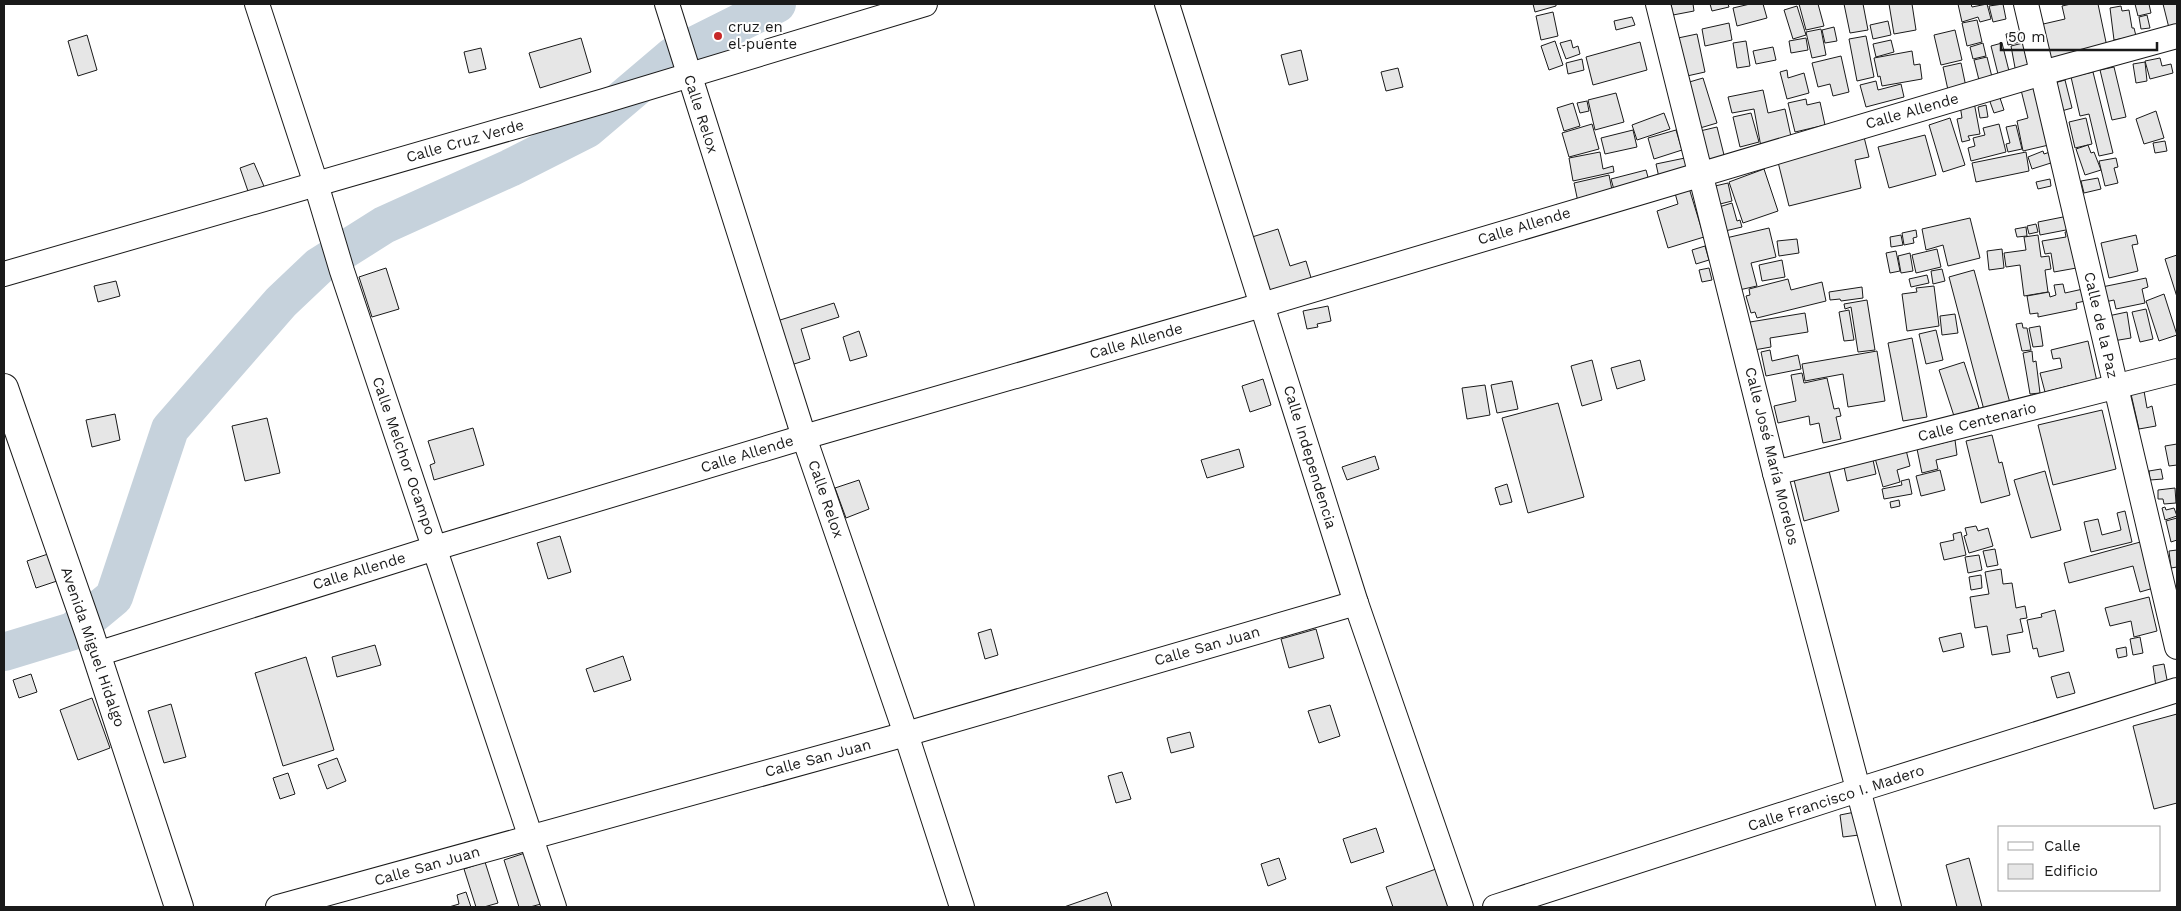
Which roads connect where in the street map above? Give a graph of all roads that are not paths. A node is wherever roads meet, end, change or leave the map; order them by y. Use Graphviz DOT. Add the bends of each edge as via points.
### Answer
graph roads {
  1 [pos="257,4"];
  2 [pos="667,4"];
  3 [pos="924,4"];
  4 [pos="1167,4"];
  5 [pos="1658,4"];
  6 [pos="2026,4"];
  7 [pos="2177,36"];
  8 [pos="685,65"];
  9 [pos="2042,73"];
  10 [pos="1700,173"];
  11 [pos="316,184"];
  12 [pos="4,274"];
  13 [pos="1262,305"];
  14 [pos="2177,370"];
  15 [pos="4,388"];
  16 [pos="2115,388"];
  17 [pos="8,412"];
  18 [pos="804,437"];
  19 [pos="1775,472"];
  20 [pos="435,548"];
  21 [pos="1356,602"];
  22 [pos="93,645"];
  23 [pos="2177,646"];
  24 [pos="2177,690"];
  25 [pos="906,734"];
  26 [pos="1858,790"];
  27 [pos="531,837"];
  28 [pos="179,907"];
  29 [pos="278,907"];
  30 [pos="554,907"];
  31 [pos="962,907"];
  32 [pos="1461,907"];
  33 [pos="1495,907"];
  34 [pos="1889,907"];
  1 -- 11 [label="street, Calle Melchor Ocampo"];
  2 -- 8 [label="street, Calle Relox"];
  3 -- 8 [label="street, Calle Cruz Verde"];
  4 -- 13 [label="street, Calle Independencia"];
  5 -- 10 [label="street, Calle José María Morelos"];
  6 -- 9 [label="street, Calle de la Paz"];
  7 -- 9 [label="street, Calle Allende"];
  8 -- 11 [label="street, Calle Cruz Verde" via="662,83"];
  8 -- 18 [label="street, Calle Relox"];
  9 -- 10 [label="street, Calle Allende"];
  9 -- 16 [label="street, Calle de la Paz"];
  10 -- 13 [label="street, Calle Allende"];
  10 -- 19 [label="street, Calle José María Morelos"];
  11 -- 12 [label="street, Calle Cruz Verde"];
  11 -- 20 [label="street, Calle Melchor Ocampo"];
  13 -- 18 [label="street, Calle Allende"];
  13 -- 21 [label="street, Calle Independencia"];
  14 -- 16 [label="street, Calle Centenario"];
  15 -- 17 [label="main road, Avenida Miguel Hidalgo"];
  16 -- 19 [label="street, Calle Centenario"];
  16 -- 23 [label="street, Calle de la Paz"];
  17 -- 22 [label="main road, Avenida Miguel Hidalgo"];
  18 -- 20 [label="street, Calle Allende"];
  18 -- 25 [label="street, Calle Relox"];
  19 -- 26 [label="street, Calle José María Morelos"];
  20 -- 22 [label="street, Calle Allende"];
  20 -- 27 [label="street, Calle Melchor Ocampo"];
  21 -- 25 [label="street, Calle San Juan"];
  21 -- 32 [label="street, Calle Independencia"];
  22 -- 28 [label="main road, Avenida Miguel Hidalgo"];
  24 -- 26 [label="street, Calle Francisco I. Madero"];
  25 -- 27 [label="street, Calle San Juan"];
  25 -- 31 [label="street, Calle Relox"];
  26 -- 33 [label="street, Calle Francisco I. Madero"];
  26 -- 34 [label="street, Calle José María Morelos"];
  27 -- 29 [label="street, Calle San Juan"];
  27 -- 30 [label="street, Calle Melchor Ocampo"];
}
